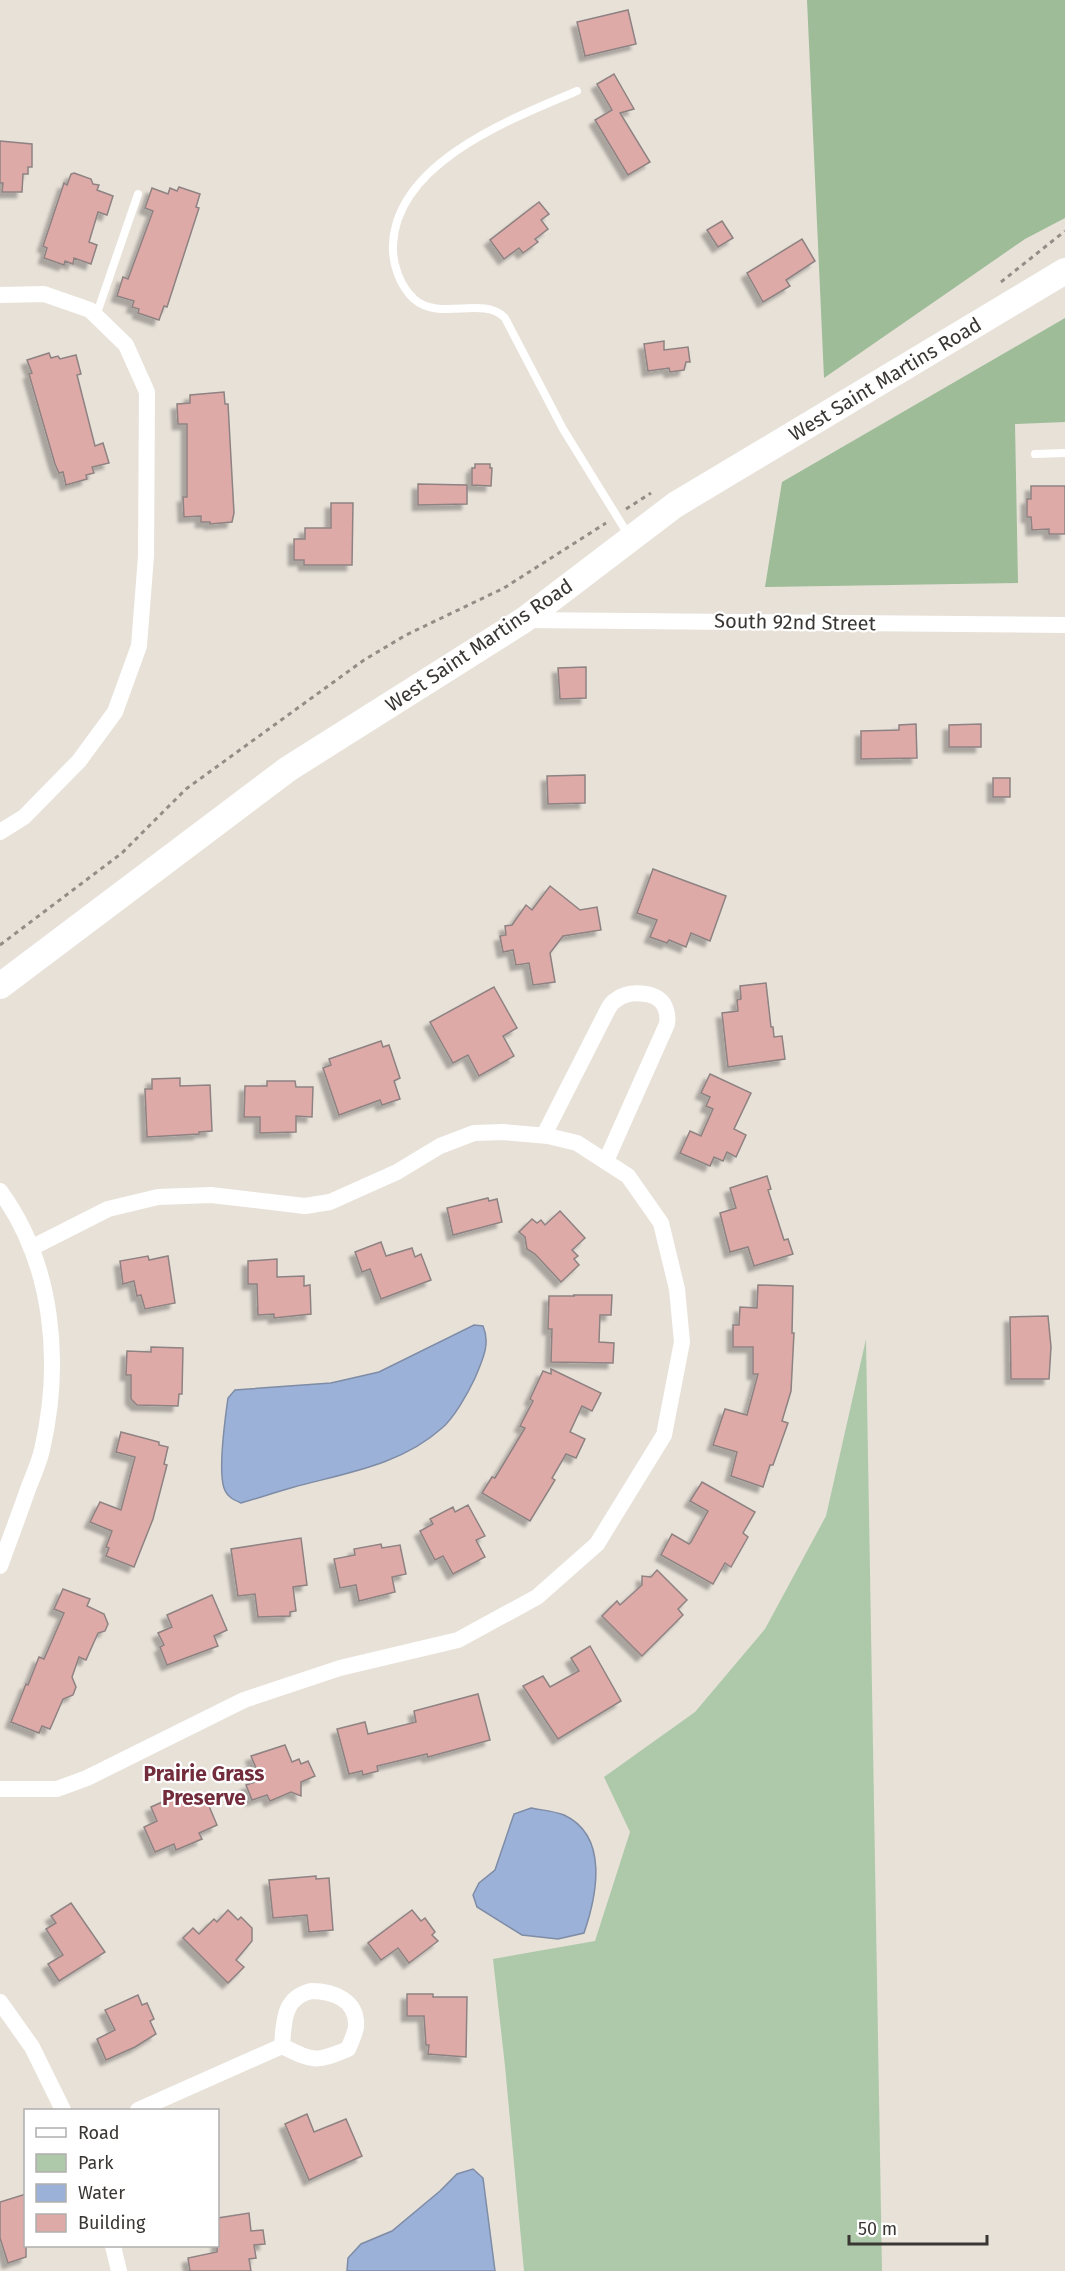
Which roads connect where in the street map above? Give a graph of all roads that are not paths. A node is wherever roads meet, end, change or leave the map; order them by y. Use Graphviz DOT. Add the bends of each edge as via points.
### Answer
graph roads {
  1 [pos="577,91"];
  2 [pos="138,194"];
  3 [pos="1065,271"];
  4 [pos="0,295"];
  5 [pos="96,316"];
  6 [pos="1065,453"];
  7 [pos="1035,454"];
  8 [pos="631,539"];
  9 [pos="524,620"];
  10 [pos="1065,625"];
  11 [pos="0,832"];
  12 [pos="0,986"];
  13 [pos="544,1135"];
  14 [pos="606,1161"];
  15 [pos="0,1191"];
  16 [pos="31,1248"];
  17 [pos="0,1566"];
  18 [pos="0,1789"];
  19 [pos="0,2002"];
  20 [pos="282,2046"];
  21 [pos="63,2109"];
  22 [pos="140,2109"];
  23 [pos="113,2247"];
  24 [pos="119,2271"];
  1 -- 8 [label="lane" via="507,120 454,152 421,182 402,210 393,249 400,280 422,305 444,310 490,310 505,318 563,429"];
  2 -- 5 [label="lane"];
  3 -- 8 [label="main road, West Saint Martins Road" via="675,505"];
  4 -- 5 [label="street" via="44,294 90,310"];
  5 -- 11 [label="street" via="126,345 147,392 146,556 139,646 115,712 79,761 24,817"];
  6 -- 7 [label="lane"];
  8 -- 9 [label="main road, West Saint Martins Road"];
  9 -- 10 [label="street, South 92nd Street"];
  9 -- 12 [label="main road, West Saint Martins Road" via="288,769"];
  13 -- 14 [label="street" via="577,1143"];
  13 -- 14 [label="street" via="616,999 627,994 650,995 665,1006 667,1024"];
  13 -- 16 [label="street" via="474,1133 330,1202 305,1206 211,1195 158,1197 108,1209"];
  14 -- 18 [label="street" via="628,1176 661,1223 677,1289 682,1342 664,1435 597,1544 537,1598 458,1640 340,1668 244,1700 57,1790"];
  15 -- 16 [label="street"];
  16 -- 17 [label="street" via="44,1285 51,1332 52,1394 41,1452"];
  19 -- 21 [label="street" via="32,2047"];
  20 -- 20 [label="street" via="304,2057 326,2059 348,2049 356,2029 356,2016 342,1997 325,1991 301,1994 287,2010"];
  20 -- 22 [label="street"];
  23 -- 24 [label="street"];
}
